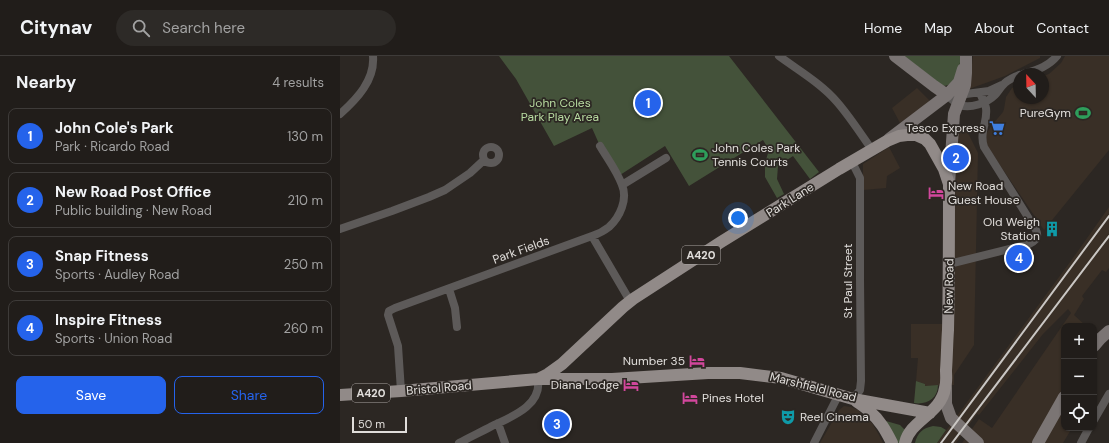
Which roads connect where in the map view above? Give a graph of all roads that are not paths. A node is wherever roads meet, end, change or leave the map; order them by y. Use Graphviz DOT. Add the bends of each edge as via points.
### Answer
graph roads {
  1 [pos="373,56"];
  2 [pos="779,56"];
  3 [pos="895,56"];
  4 [pos="1057,56"];
  5 [pos="966,58"];
  6 [pos="1039,68"];
  7 [pos="1013,78"];
  8 [pos="1002,86"];
  9 [pos="980,93"];
  10 [pos="947,95"];
  11 [pos="960,100"];
  12 [pos="984,102"];
  13 [pos="340,114"];
  14 [pos="887,141"];
  15 [pos="600,146"];
  16 [pos="872,150"];
  17 [pos="666,158"];
  18 [pos="484,160"];
  19 [pos="852,162"];
  20 [pos="949,184"];
  21 [pos="622,185"];
  22 [pos="340,229"];
  23 [pos="592,236"];
  24 [pos="949,264"];
  25 [pos="449,289"];
  26 [pos="630,301"];
  27 [pos="457,327"];
  28 [pos="1109,331"];
  29 [pos="1097,342"];
  30 [pos="569,357"];
  31 [pos="538,379"];
  32 [pos="578,380"];
  33 [pos="946,388"];
  34 [pos="401,391"];
  35 [pos="839,394"];
  36 [pos="1109,394"];
  37 [pos="340,395"];
  38 [pos="853,399"];
  39 [pos="1061,402"];
  40 [pos="925,412"];
  41 [pos="1097,415"];
  42 [pos="951,418"];
  43 [pos="498,423"];
  44 [pos="1087,431"];
  45 [pos="459,443"];
  46 [pos="505,443"];
  47 [pos="814,443"];
  48 [pos="892,443"];
  49 [pos="905,443"];
  50 [pos="978,443"];
  51 [pos="1038,443"];
  52 [pos="1081,443"];
  1 -- 13 [label="street" via="368,82 355,100"];
  2 -- 16 [label="street" via="832,97"];
  3 -- 10 [label="main road"];
  4 -- 6 [label="street" via="1052,62"];
  5 -- 10 [label="main road, Park Lane" via="959,82"];
  5 -- 11 [label="main road, New Road" via="966,79"];
  7 -- 8 [label="street"];
  8 -- 9 [label="street"];
  8 -- 12 [label="street" via="996,95"];
  9 -- 11 [label="street"];
  9 -- 12 [label="street"];
  10 -- 11 [label="street"];
  10 -- 14 [label="main road, Park Lane"];
  11 -- 12 [label="street" via="965,106"];
  11 -- 20 [label="main road, New Road" via="954,118"];
  12 -- 24 [label="street" via="984,147 1036,230 1037,237 1029,244"];
  14 -- 16 [label="main road, Park Lane / A420"];
  14 -- 20 [label="main road, New Road / A420" via="907,135 925,139 938,156"];
  15 -- 21 [label="street"];
  16 -- 19 [label="main road, Park Lane / A420"];
  17 -- 21 [label="street"];
  18 -- 22 [label="street" via="465,177 439,192"];
  19 -- 26 [label="main road, Park Lane / A420"];
  19 -- 38 [label="street, St Paul Street" via="860,178 861,381 860,390"];
  20 -- 24 [label="main road, New Road / A420"];
  21 -- 23 [label="street, Park Fields" via="624,201 619,215 608,228"];
  23 -- 25 [label="street, Park Fields"];
  23 -- 26 [label="street"];
  24 -- 33 [label="main road, New Road / A420"];
  25 -- 27 [label="street"];
  25 -- 34 [label="street, Park Fields" via="388,312 398,346"];
  26 -- 30 [label="main road, Park Lane / A420"];
  28 -- 29 [label="main road"];
  30 -- 31 [label="main road, Park Lane / A420" via="555,370"];
  30 -- 32 [label="main road" via="565,365 566,372"];
  31 -- 32 [label="main road, Marshfield Road / A420"];
  31 -- 34 [label="main road, Bristol Road / A420"];
  31 -- 43 [label="street" via="539,389 531,403 519,413"];
  32 -- 35 [label="main road, Marshfield Road / A420" via="740,373 785,379"];
  33 -- 40 [label="main road, New Road / A420" via="941,400"];
  33 -- 42 [label="main road, New Road" via="946,404"];
  34 -- 37 [label="main road, Bristol Road / A420"];
  35 -- 38 [label="main road, Marshfield Road / A420"];
  35 -- 47 [label="street"];
  36 -- 41 [label="street"];
  38 -- 40 [label="main road, Marshfield Road / A420"];
  38 -- 48 [label="main road, A420" via="878,420"];
  39 -- 51 [label="main road"];
  40 -- 42 [label="main road, Marshfield Road"];
  40 -- 49 [label="main road, A420" via="907,436"];
  42 -- 50 [label="main road"];
  43 -- 45 [label="street"];
  43 -- 46 [label="street"];
  44 -- 52 [label="street"];
}
